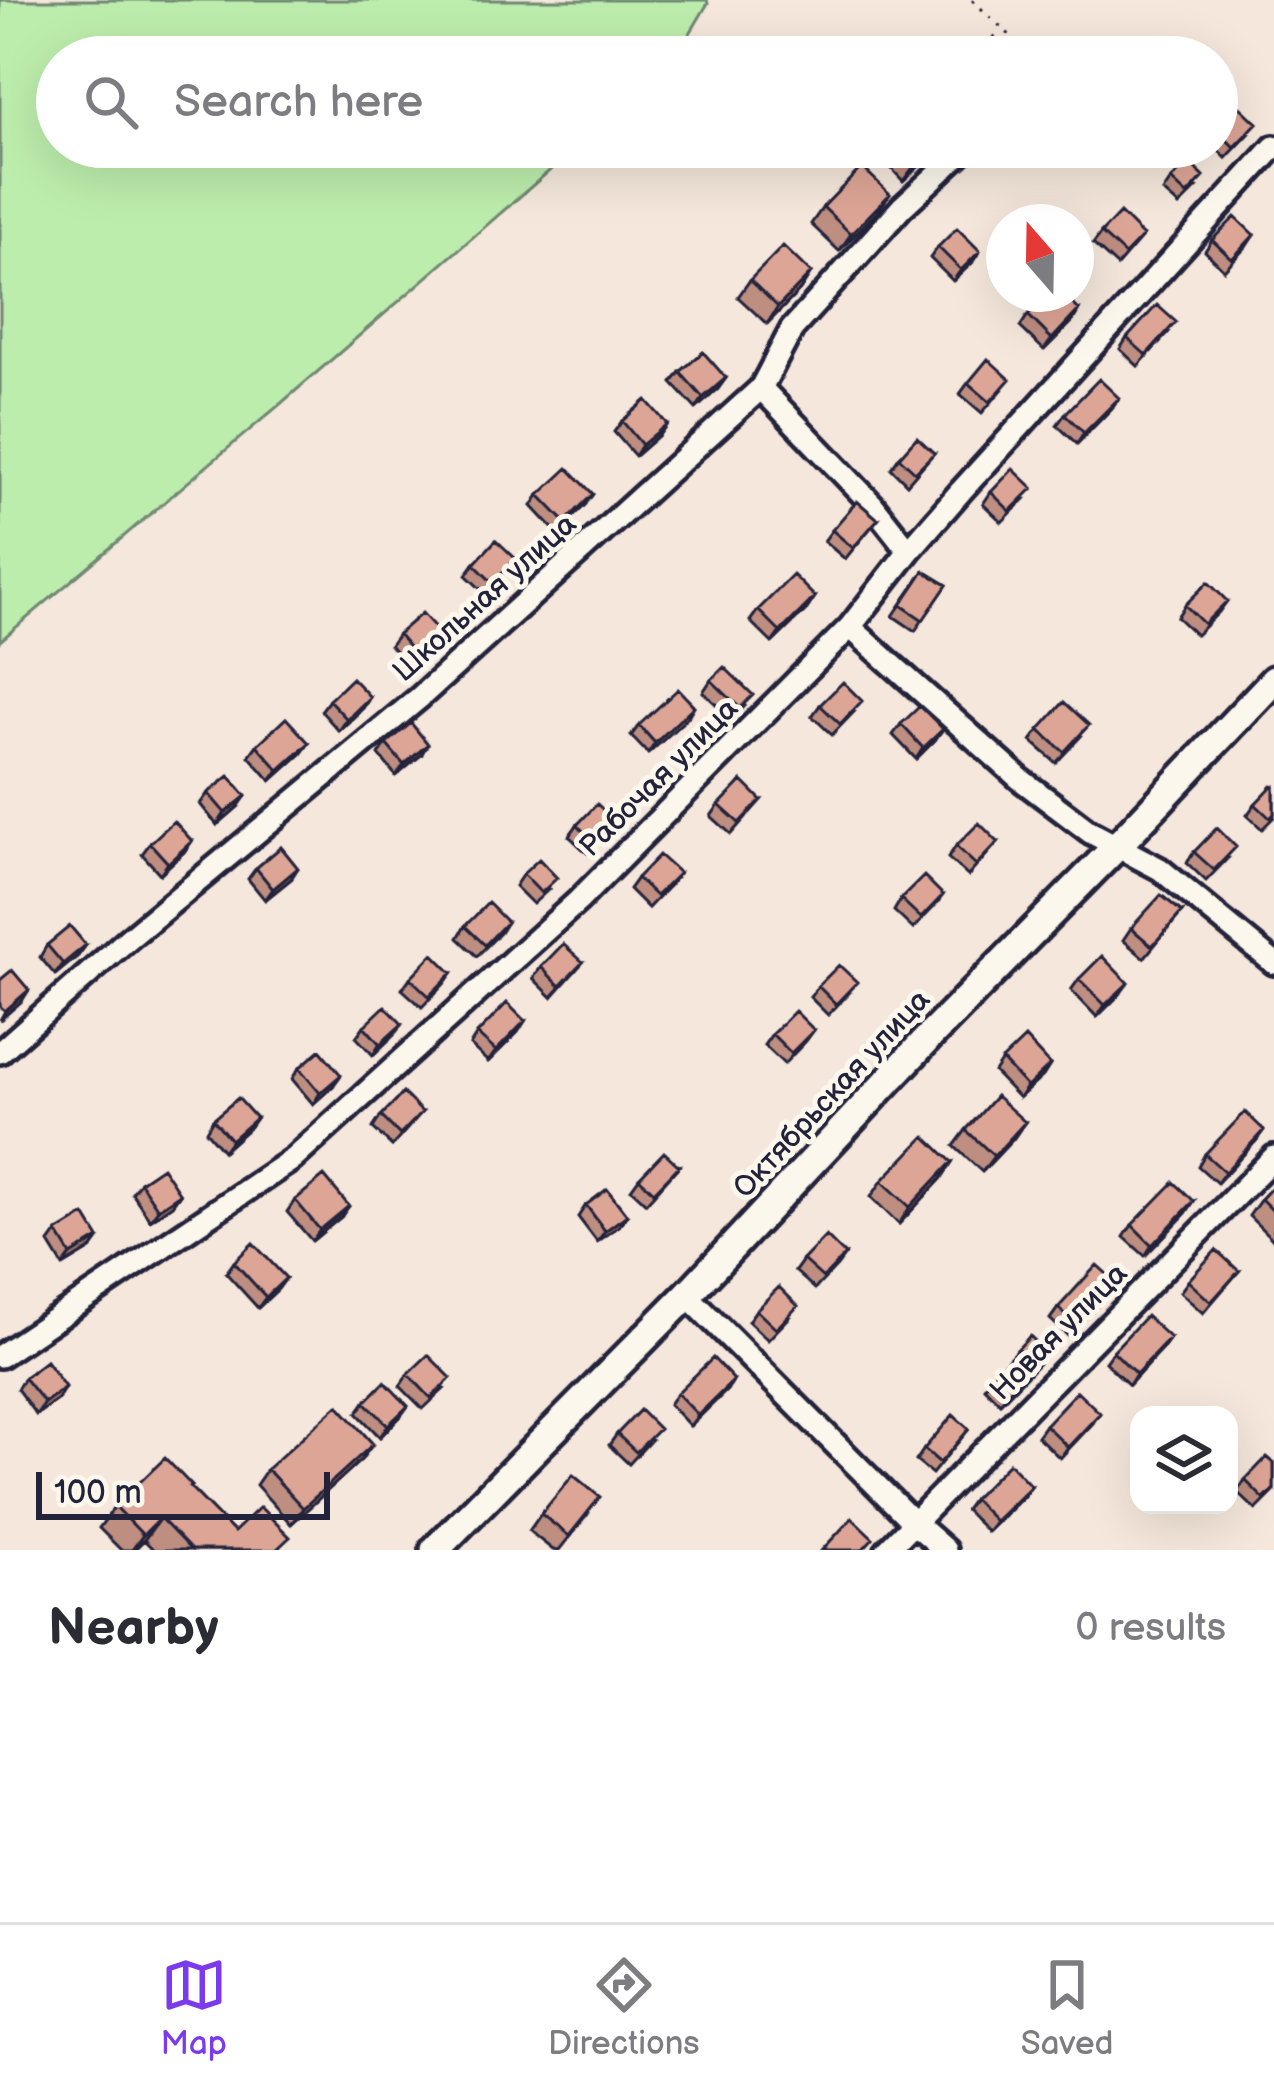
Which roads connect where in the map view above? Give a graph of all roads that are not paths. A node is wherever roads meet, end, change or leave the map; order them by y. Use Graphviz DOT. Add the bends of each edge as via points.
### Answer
graph roads {
  1 [pos="1274,147"];
  2 [pos="944,168"];
  3 [pos="761,388"];
  4 [pos="909,551"];
  5 [pos="850,627"];
  6 [pos="1274,680"];
  7 [pos="1116,847"];
  8 [pos="1274,962"];
  9 [pos="0,1052"];
  10 [pos="1274,1157"];
  11 [pos="687,1295"];
  12 [pos="0,1356"];
  13 [pos="914,1522"];
  14 [pos="435,1550"];
  15 [pos="887,1550"];
  16 [pos="945,1550"];
  1 -- 4 [label="street, Рабочая улица"];
  2 -- 3 [label="street, Школьная улица" via="793,329"];
  3 -- 4 [label="street"];
  3 -- 9 [label="street, Школьная улица" via="419,698"];
  4 -- 5 [label="street, Рабочая улица"];
  5 -- 7 [label="street" via="1020,779"];
  5 -- 12 [label="street, Рабочая улица" via="578,902 293,1159"];
  6 -- 7 [label="street, Октябрьская улица"];
  7 -- 8 [label="street" via="1160,869"];
  7 -- 11 [label="street, Октябрьская улица"];
  10 -- 13 [label="street, Новая улица"];
  11 -- 13 [label="street"];
  11 -- 14 [label="street, Октябрьская улица"];
  13 -- 15 [label="street, Новая улица"];
  13 -- 16 [label="street"];
}
